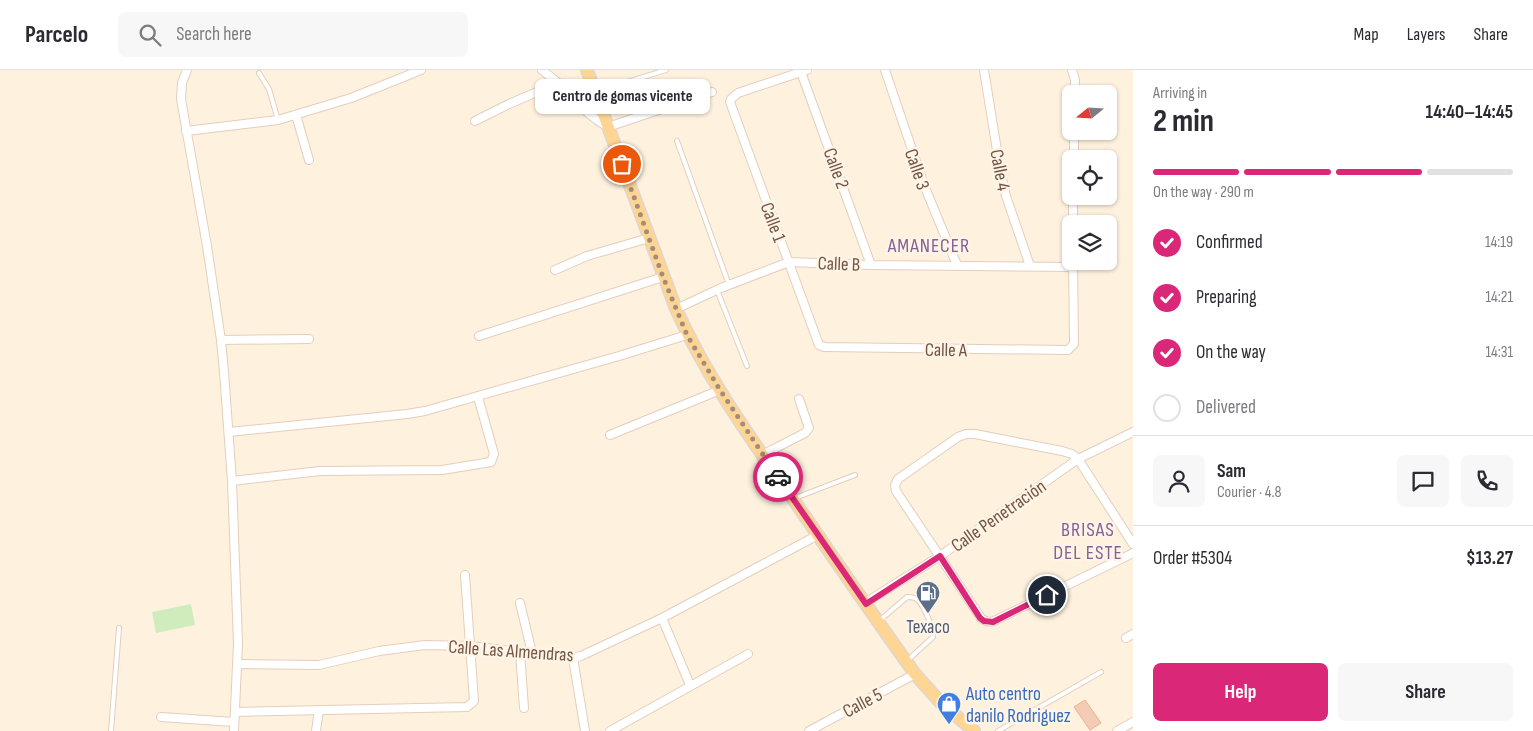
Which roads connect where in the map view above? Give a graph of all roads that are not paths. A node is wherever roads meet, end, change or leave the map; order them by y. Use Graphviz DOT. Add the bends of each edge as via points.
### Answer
graph roads {
  1 [pos="187,70"];
  2 [pos="421,70"];
  3 [pos="542,70"];
  4 [pos="587,70"];
  5 [pos="666,70"];
  6 [pos="885,70"];
  7 [pos="984,70"];
  8 [pos="1072,70"];
  9 [pos="804,71"];
  10 [pos="259,74"];
  11 [pos="558,83"];
  12 [pos="1075,85"];
  13 [pos="594,86"];
  14 [pos="565,90"];
  15 [pos="712,92"];
  16 [pos="296,115"];
  17 [pos="278,120"];
  18 [pos="475,121"];
  19 [pos="608,127"];
  20 [pos="186,131"];
  21 [pos="677,141"];
  22 [pos="309,160"];
  23 [pos="649,238"];
  24 [pos="789,262"];
  25 [pos="871,264"];
  26 [pos="1062,265"];
  27 [pos="957,266"];
  28 [pos="1030,266"];
  29 [pos="555,270"];
  30 [pos="1073,270"];
  31 [pos="663,277"];
  32 [pos="729,285"];
  33 [pos="717,290"];
  34 [pos="676,309"];
  35 [pos="687,335"];
  36 [pos="480,336"];
  37 [pos="309,339"];
  38 [pos="221,340"];
  39 [pos="819,345"];
  40 [pos="747,366"];
  41 [pos="720,390"];
  42 [pos="478,397"];
  43 [pos="799,399"];
  44 [pos="229,432"];
  45 [pos="1133,432"];
  46 [pos="610,435"];
  47 [pos="762,455"];
  48 [pos="1078,459"];
  49 [pos="855,475"];
  50 [pos="232,481"];
  51 [pos="793,499"];
  52 [pos="818,535"];
  53 [pos="1133,544"];
  54 [pos="1133,553"];
  55 [pos="940,556"];
  56 [pos="465,575"];
  57 [pos="520,602"];
  58 [pos="866,604"];
  59 [pos="662,618"];
  60 [pos="878,622"];
  61 [pos="119,628"];
  62 [pos="470,646"];
  63 [pos="520,652"];
  64 [pos="532,653"];
  65 [pos="748,654"];
  66 [pos="573,658"];
  67 [pos="907,662"];
  68 [pos="238,664"];
  69 [pos="1101,672"];
  70 [pos="915,674"];
  71 [pos="690,685"];
  72 [pos="524,708"];
  73 [pos="319,710"];
  74 [pos="235,712"];
  75 [pos="162,717"];
  76 [pos="234,722"];
  77 [pos="1133,722"];
  78 [pos="111,731"];
  79 [pos="234,731"];
  80 [pos="316,731"];
  81 [pos="585,731"];
  82 [pos="610,731"];
  83 [pos="809,731"];
  84 [pos="971,731"];
  85 [pos="998,731"];
  86 [pos="1117,731"];
  1 -- 20 [label="street" via="180,91"];
  2 -- 16 [label="street" via="351,98"];
  3 -- 11 [label="street"];
  4 -- 13 [label="main road"];
  5 -- 13 [label="lane"];
  6 -- 27 [label="street, Calle 3" via="924,185"];
  7 -- 28 [label="street, Calle 4" via="1004,187"];
  8 -- 12 [label="street"];
  9 -- 24 [label="street, Calle 1" via="738,93 731,99"];
  9 -- 25 [label="street, Calle 2"];
  10 -- 17 [label="lane" via="269,90"];
  11 -- 14 [label="street"];
  11 -- 18 [label="street"];
  13 -- 14 [label="street"];
  13 -- 19 [label="main road"];
  14 -- 19 [label="street" via="594,120"];
  15 -- 19 [label="street"];
  16 -- 17 [label="street"];
  16 -- 22 [label="street"];
  17 -- 20 [label="street"];
  19 -- 23 [label="main road"];
  20 -- 38 [label="street"];
  21 -- 32 [label="lane"];
  23 -- 29 [label="street" via="587,256"];
  23 -- 31 [label="main road"];
  24 -- 25 [label="street, Calle B"];
  24 -- 32 [label="street, Calle B"];
  24 -- 39 [label="street, Calle 1"];
  25 -- 27 [label="street, Calle B"];
  26 -- 28 [label="street, Calle B"];
  27 -- 28 [label="street, Calle B"];
  30 -- 39 [label="street, Calle A" via="1074,340 1072,348 1064,351"];
  31 -- 34 [label="main road"];
  31 -- 36 [label="street"];
  32 -- 33 [label="street, Calle B"];
  33 -- 34 [label="street, Calle B"];
  33 -- 40 [label="lane"];
  34 -- 35 [label="main road"];
  35 -- 41 [label="main road"];
  35 -- 42 [label="street"];
  37 -- 38 [label="street"];
  38 -- 44 [label="street"];
  41 -- 46 [label="street"];
  41 -- 47 [label="main road"];
  42 -- 44 [label="street" via="407,414"];
  42 -- 50 [label="street" via="494,454 491,462 442,470 320,471"];
  43 -- 47 [label="street" via="809,428"];
  44 -- 50 [label="street"];
  45 -- 48 [label="street, Calle Penetración"];
  47 -- 51 [label="main road"];
  48 -- 53 [label="street"];
  48 -- 55 [label="street, Calle Penetración"];
  48 -- 55 [label="street" via="1062,451 966,434 898,479 894,485 896,491"];
  49 -- 51 [label="lane"];
  50 -- 68 [label="street"];
  51 -- 52 [label="main road"];
  52 -- 58 [label="main road"];
  52 -- 59 [label="street, Calle Las Almendras"];
  54 -- 55 [label="street" via="993,622 980,618"];
  55 -- 58 [label="street, Calle Penetración"];
  56 -- 62 [label="street"];
  57 -- 64 [label="street"];
  58 -- 60 [label="main road"];
  59 -- 66 [label="street, Calle Las Almendras"];
  59 -- 71 [label="street"];
  60 -- 67 [label="main road"];
  60 -- 67 [label="lane" via="907,597 918,600 932,626 933,638"];
  61 -- 78 [label="lane"];
  62 -- 63 [label="street, Calle Las Almendras"];
  62 -- 68 [label="street, Calle Las Almendras" via="425,645 379,651 319,665"];
  62 -- 73 [label="street" via="474,702 467,708"];
  63 -- 64 [label="street, Calle Las Almendras"];
  63 -- 72 [label="street"];
  64 -- 66 [label="street, Calle Las Almendras"];
  65 -- 71 [label="street"];
  66 -- 81 [label="street"];
  67 -- 70 [label="main road"];
  68 -- 74 [label="street"];
  69 -- 85 [label="lane"];
  70 -- 83 [label="street, Calle 5"];
  70 -- 84 [label="main road"];
  71 -- 82 [label="street"];
  73 -- 74 [label="street"];
  73 -- 80 [label="street"];
  74 -- 76 [label="street"];
  75 -- 76 [label="street"];
  76 -- 79 [label="street"];
  77 -- 86 [label="street"];
}
